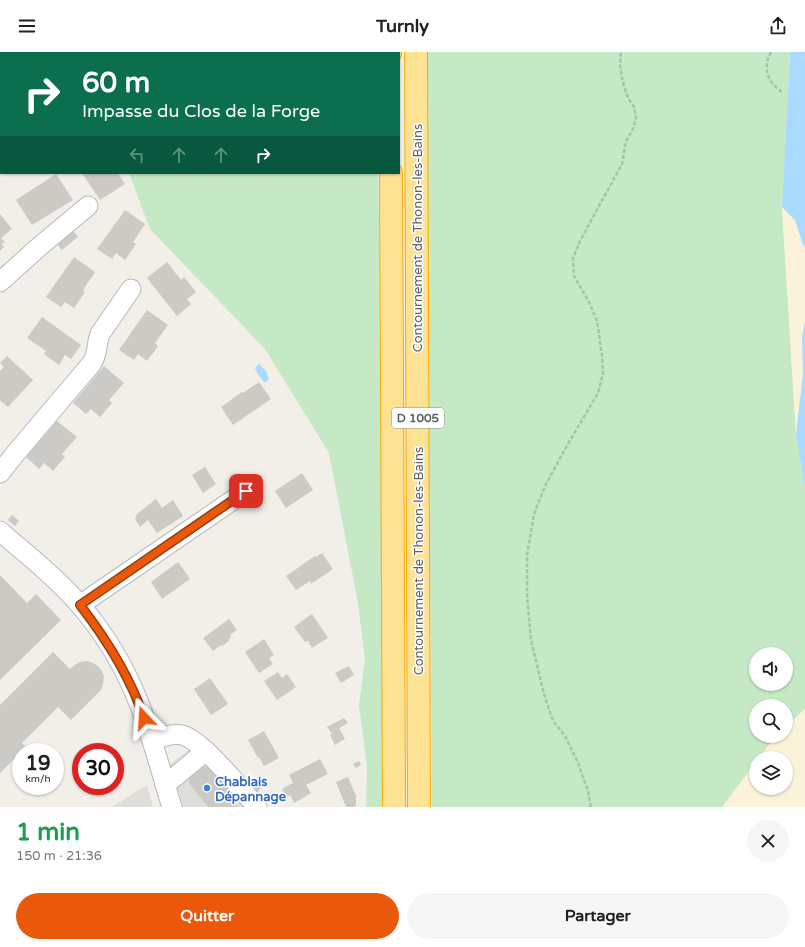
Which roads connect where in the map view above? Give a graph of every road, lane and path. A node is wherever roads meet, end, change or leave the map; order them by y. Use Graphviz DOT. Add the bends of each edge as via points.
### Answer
graph roads {
  1 [pos="416,52"];
  2 [pos="621,52"];
  3 [pos="771,52"];
  4 [pos="783,93"];
  5 [pos="391,174"];
  6 [pos="88,206"];
  7 [pos="0,282"];
  8 [pos="131,289"];
  9 [pos="67,375"];
  10 [pos="34,432"];
  11 [pos="0,473"];
  12 [pos="246,491"];
  13 [pos="0,531"];
  14 [pos="80,605"];
  15 [pos="152,741"];
  16 [pos="206,751"];
  17 [pos="165,784"];
  18 [pos="171,807"];
  19 [pos="257,807"];
  20 [pos="394,807"];
  21 [pos="420,807"];
  22 [pos="590,807"];
  1 -- 21 [label="highway, Contournement de Thonon-les-Bains / D 1005"];
  2 -- 22 [label="path" via="623,83 636,118 626,141 622,164 573,258 574,276 597,321 603,374 598,392 565,449 534,514 527,555 527,596 532,640 544,694 553,721 565,736 578,763 588,791"];
  3 -- 4 [label="path" via="767,74 772,84"];
  5 -- 20 [label="highway, Contournement de Thonon-les-Bains / D 1005"];
  6 -- 7 [label="street"];
  8 -- 10 [label="street" via="100,334 92,363"];
  9 -- 10 [label="street" via="38,410"];
  10 -- 11 [label="street"];
  12 -- 14 [label="street"];
  13 -- 14 [label="street" via="50,574"];
  14 -- 15 [label="street" via="122,667"];
  15 -- 16 [label="street" via="171,735 184,735"];
  15 -- 17 [label="street"];
  16 -- 17 [label="street"];
  16 -- 19 [label="street"];
  17 -- 18 [label="street"];
}
